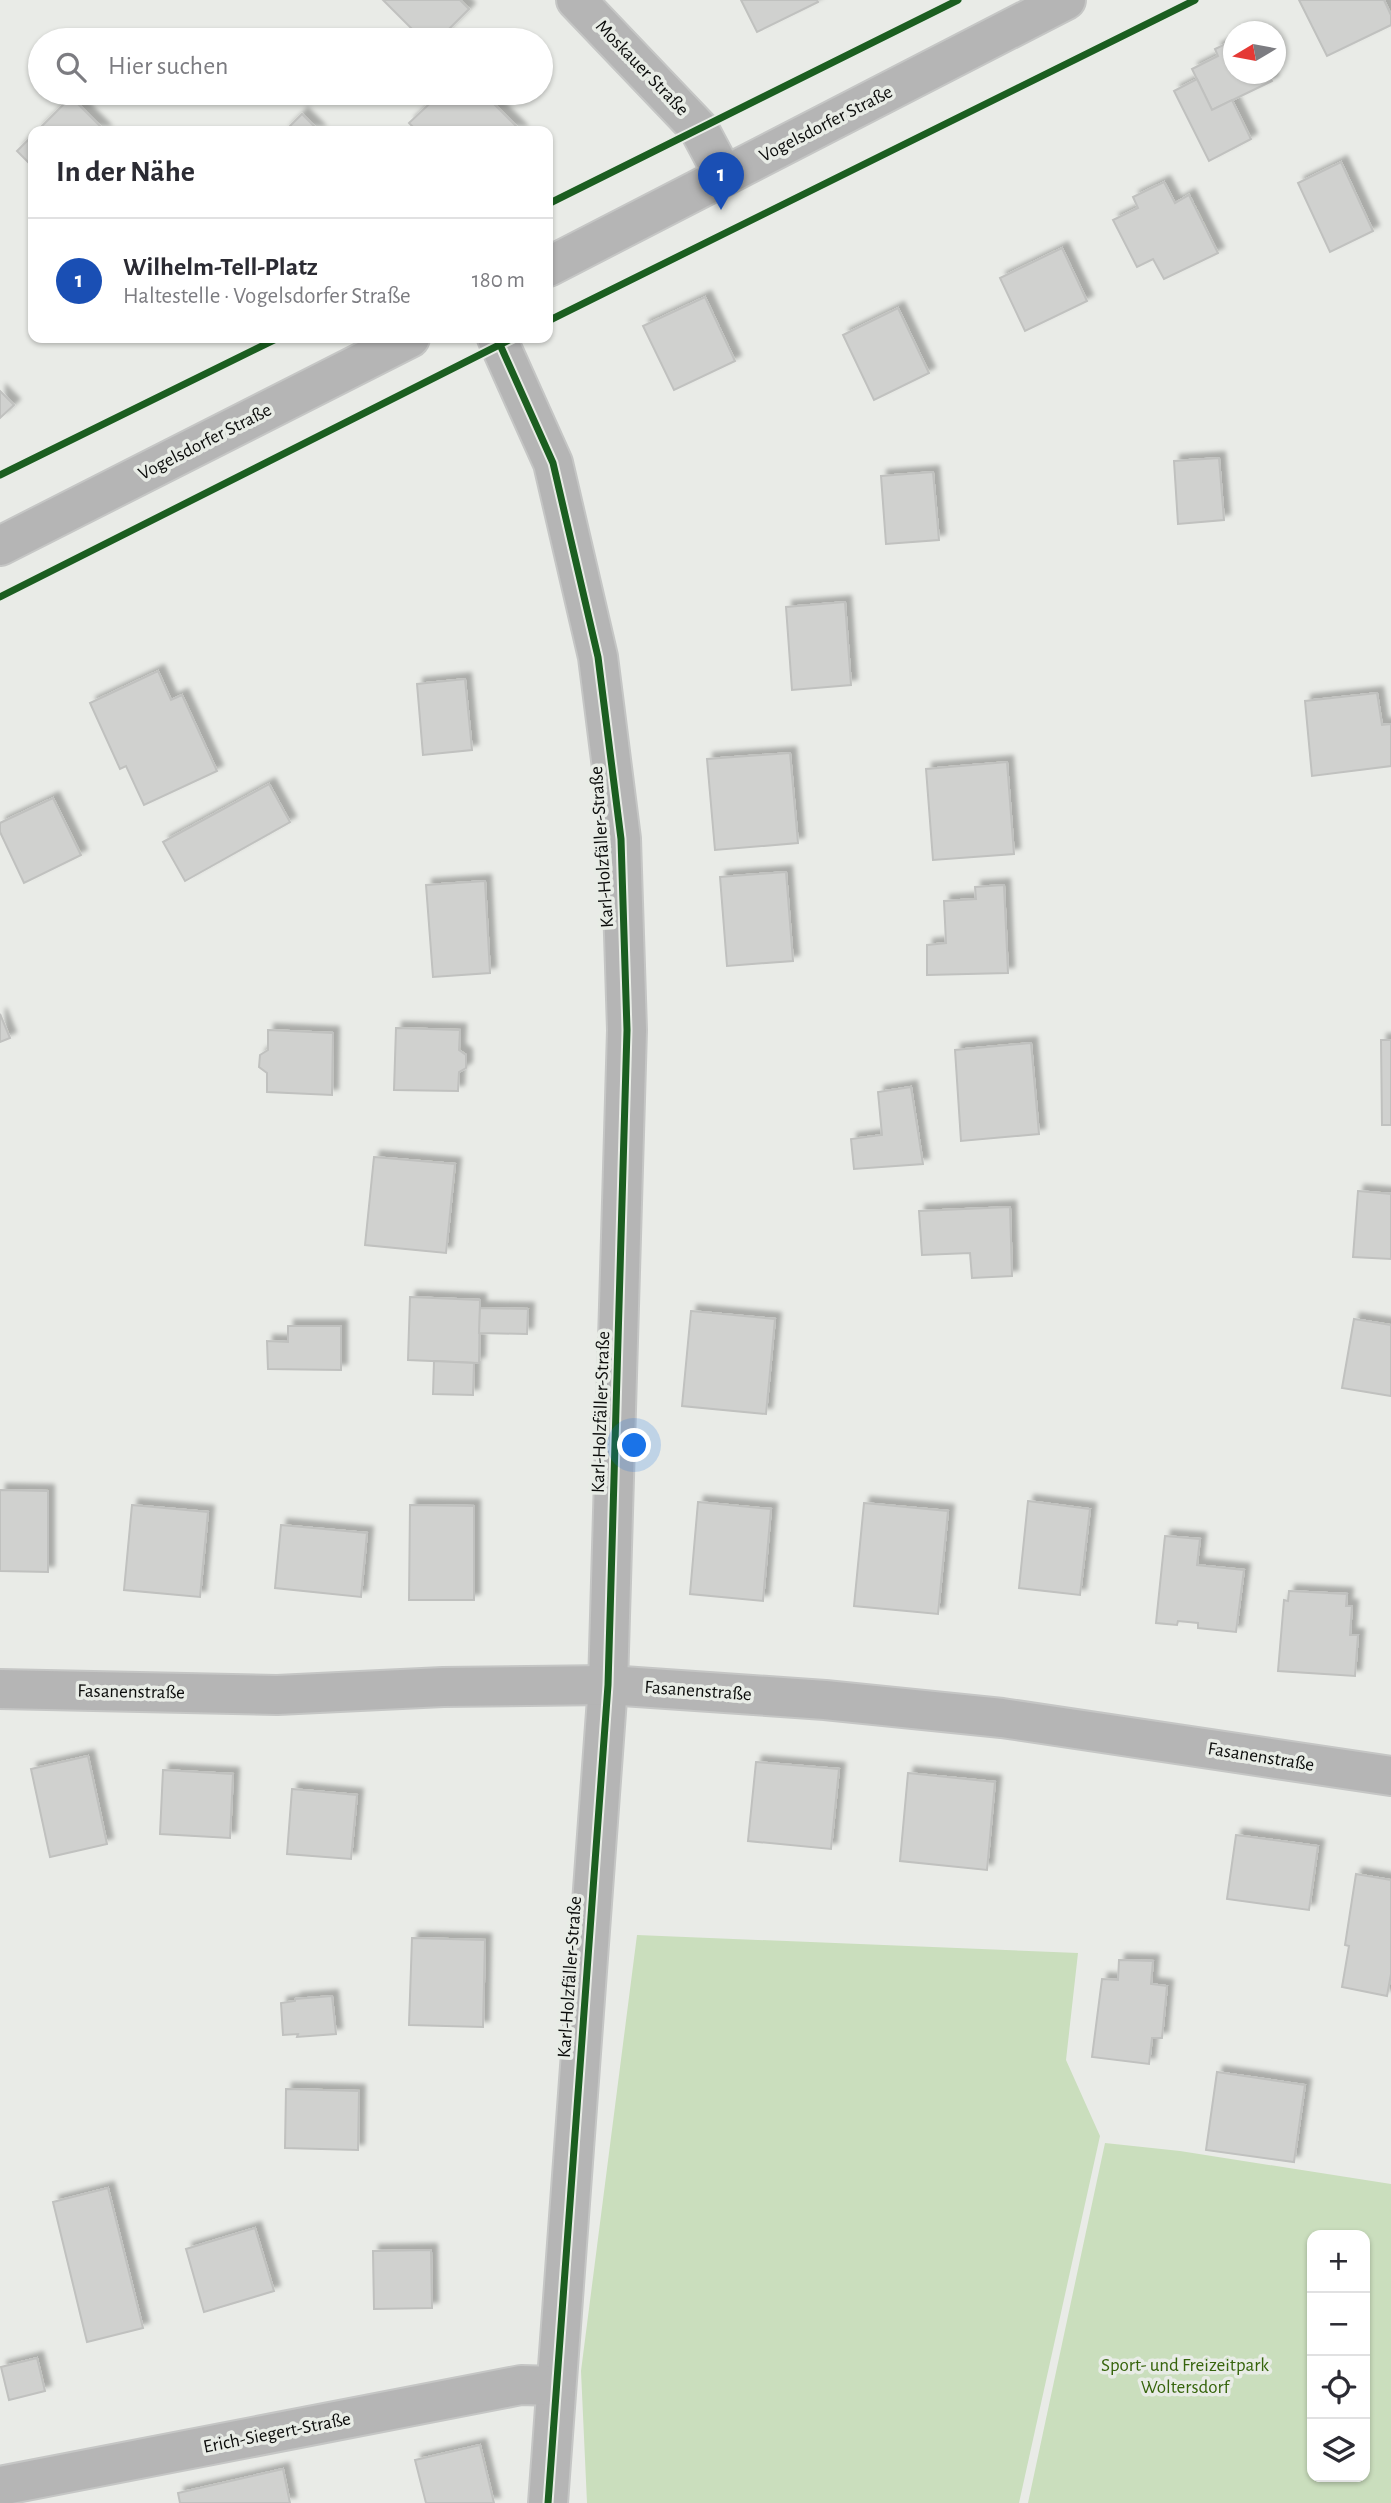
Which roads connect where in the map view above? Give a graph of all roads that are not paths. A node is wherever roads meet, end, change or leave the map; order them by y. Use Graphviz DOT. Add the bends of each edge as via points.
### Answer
graph roads {
  1 [pos="576,0"];
  2 [pos="1066,0"];
  3 [pos="724,176"];
  4 [pos="553,264"];
  5 [pos="400,343"];
  6 [pos="499,343"];
  7 [pos="0,546"];
  8 [pos="608,1685"];
  9 [pos="0,1689"];
  10 [pos="1391,1776"];
  11 [pos="555,2386"];
  12 [pos="0,2486"];
  13 [pos="548,2503"];
  1 -- 3 [label="street, Moskauer Straße" via="699,129"];
  2 -- 3 [label="street, Vogelsdorfer Straße"];
  3 -- 4 [label="street, Vogelsdorfer Straße"];
  5 -- 7 [label="street, Vogelsdorfer Straße"];
  6 -- 8 [label="street, Karl-Holzfäller-Straße" via="553,463 598,657 621,839 627,1030"];
  8 -- 9 [label="street, Fasanenstraße" via="277,1695"];
  8 -- 10 [label="street, Fasanenstraße" via="1002,1718"];
  8 -- 11 [label="street, Karl-Holzfäller-Straße"];
  11 -- 12 [label="street, Erich-Siegert-Straße" via="521,2385"];
  11 -- 13 [label="street, Karl-Holzfäller-Straße"];
}
